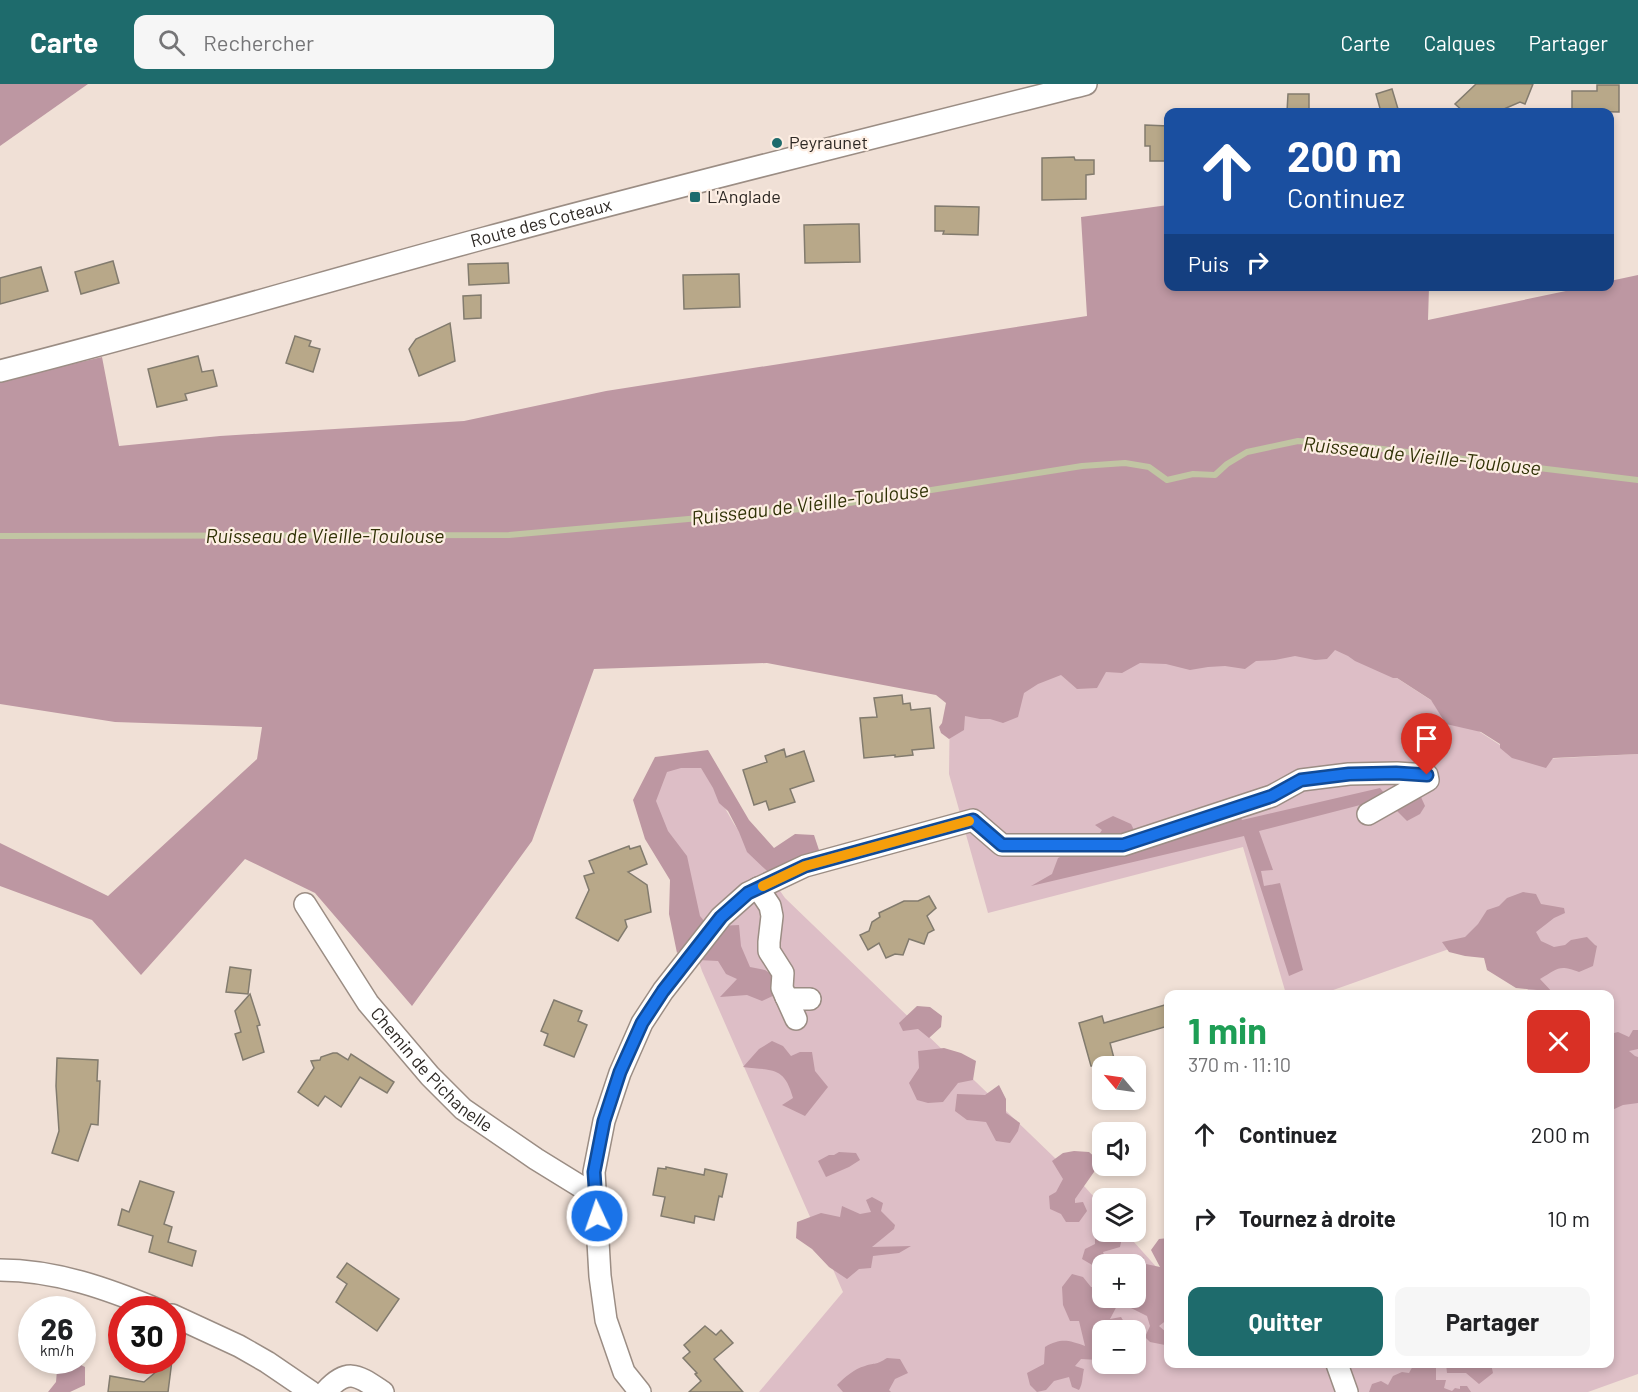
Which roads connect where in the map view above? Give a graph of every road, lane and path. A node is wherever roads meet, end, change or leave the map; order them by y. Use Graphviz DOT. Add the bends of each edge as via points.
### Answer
graph roads {
  1 [pos="1086,84"];
  2 [pos="0,371"];
  3 [pos="1368,814"];
  4 [pos="758,888"];
  5 [pos="305,904"];
  6 [pos="786,997"];
  7 [pos="810,999"];
  8 [pos="796,1019"];
  9 [pos="596,1197"];
  10 [pos="0,1270"];
  11 [pos="126,1296"];
  12 [pos="186,1322"];
  13 [pos="1338,1368"];
  14 [pos="311,1392"];
  15 [pos="325,1392"];
  16 [pos="383,1392"];
  17 [pos="639,1392"];
  18 [pos="1347,1392"];
  1 -- 2 [label="street, Route des Coteaux" via="484,238"];
  3 -- 4 [label="street" via="1428,780 1427,775 1349,774 1301,780 1272,796 1123,845 1002,845 973,820 805,866"];
  4 -- 6 [label="street" via="770,906 769,951 783,973"];
  4 -- 9 [label="street" via="721,917 642,1023 604,1121 594,1172"];
  5 -- 9 [label="street, Chemin de Pichanelle" via="368,1004 430,1076 463,1109"];
  6 -- 7 [label="street"];
  6 -- 8 [label="street"];
  9 -- 17 [label="street" via="606,1320 624,1372"];
  10 -- 11 [label="street" via="43,1273"];
  12 -- 14 [label="street" via="249,1351"];
  13 -- 18 [label="street"];
  15 -- 16 [label="street" via="342,1377 352,1376"];
}
